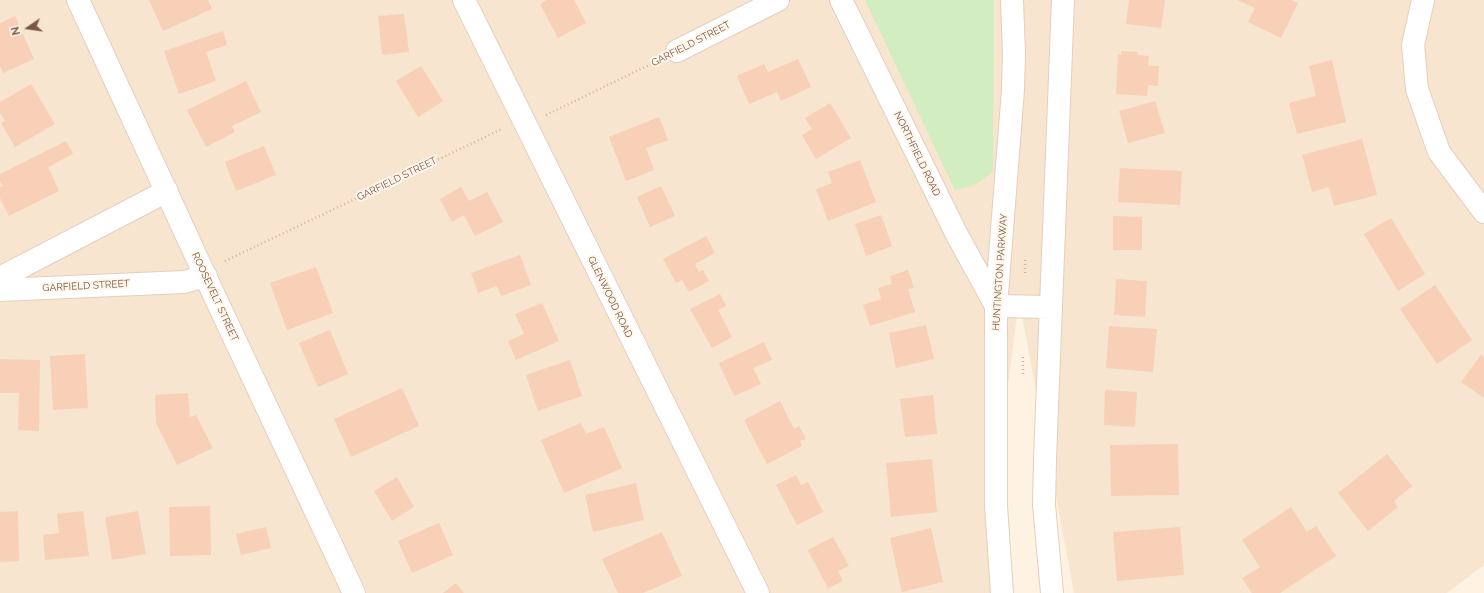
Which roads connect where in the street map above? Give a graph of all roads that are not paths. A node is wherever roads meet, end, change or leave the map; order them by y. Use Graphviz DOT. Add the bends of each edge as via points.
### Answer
graph roads {
  1 [pos="78,0"];
  2 [pos="464,0"];
  3 [pos="778,0"];
  4 [pos="841,0"];
  5 [pos="1012,0"];
  6 [pos="1063,0"];
  7 [pos="1423,0"];
  8 [pos="677,51"];
  9 [pos="166,191"];
  10 [pos="1484,212"];
  11 [pos="206,276"];
  12 [pos="0,278"];
  13 [pos="0,290"];
  14 [pos="996,306"];
  15 [pos="1051,307"];
  16 [pos="354,593"];
  17 [pos="758,593"];
  18 [pos="1002,593"];
  19 [pos="1052,593"];
  1 -- 9 [label="street, ROOSEVELT STREET"];
  2 -- 17 [label="street, GLENWOOD ROAD"];
  3 -- 8 [label="street, GARFIELD STREET"];
  4 -- 14 [label="street, NORTHFIELD ROAD" via="954,228"];
  5 -- 14 [label="street, HUNTINGTON PARKWAY" via="1013,90"];
  6 -- 15 [label="street"];
  7 -- 10 [label="street" via="1413,45 1417,89 1439,152"];
  9 -- 11 [label="street, ROOSEVELT STREET"];
  9 -- 12 [label="street"];
  11 -- 13 [label="street, GARFIELD STREET" via="184,282"];
  11 -- 16 [label="street, ROOSEVELT STREET"];
  14 -- 15 [label="street"];
  14 -- 18 [label="street, HUNTINGTON PARKWAY" via="996,506"];
  15 -- 19 [label="street" via="1044,505"];
}
